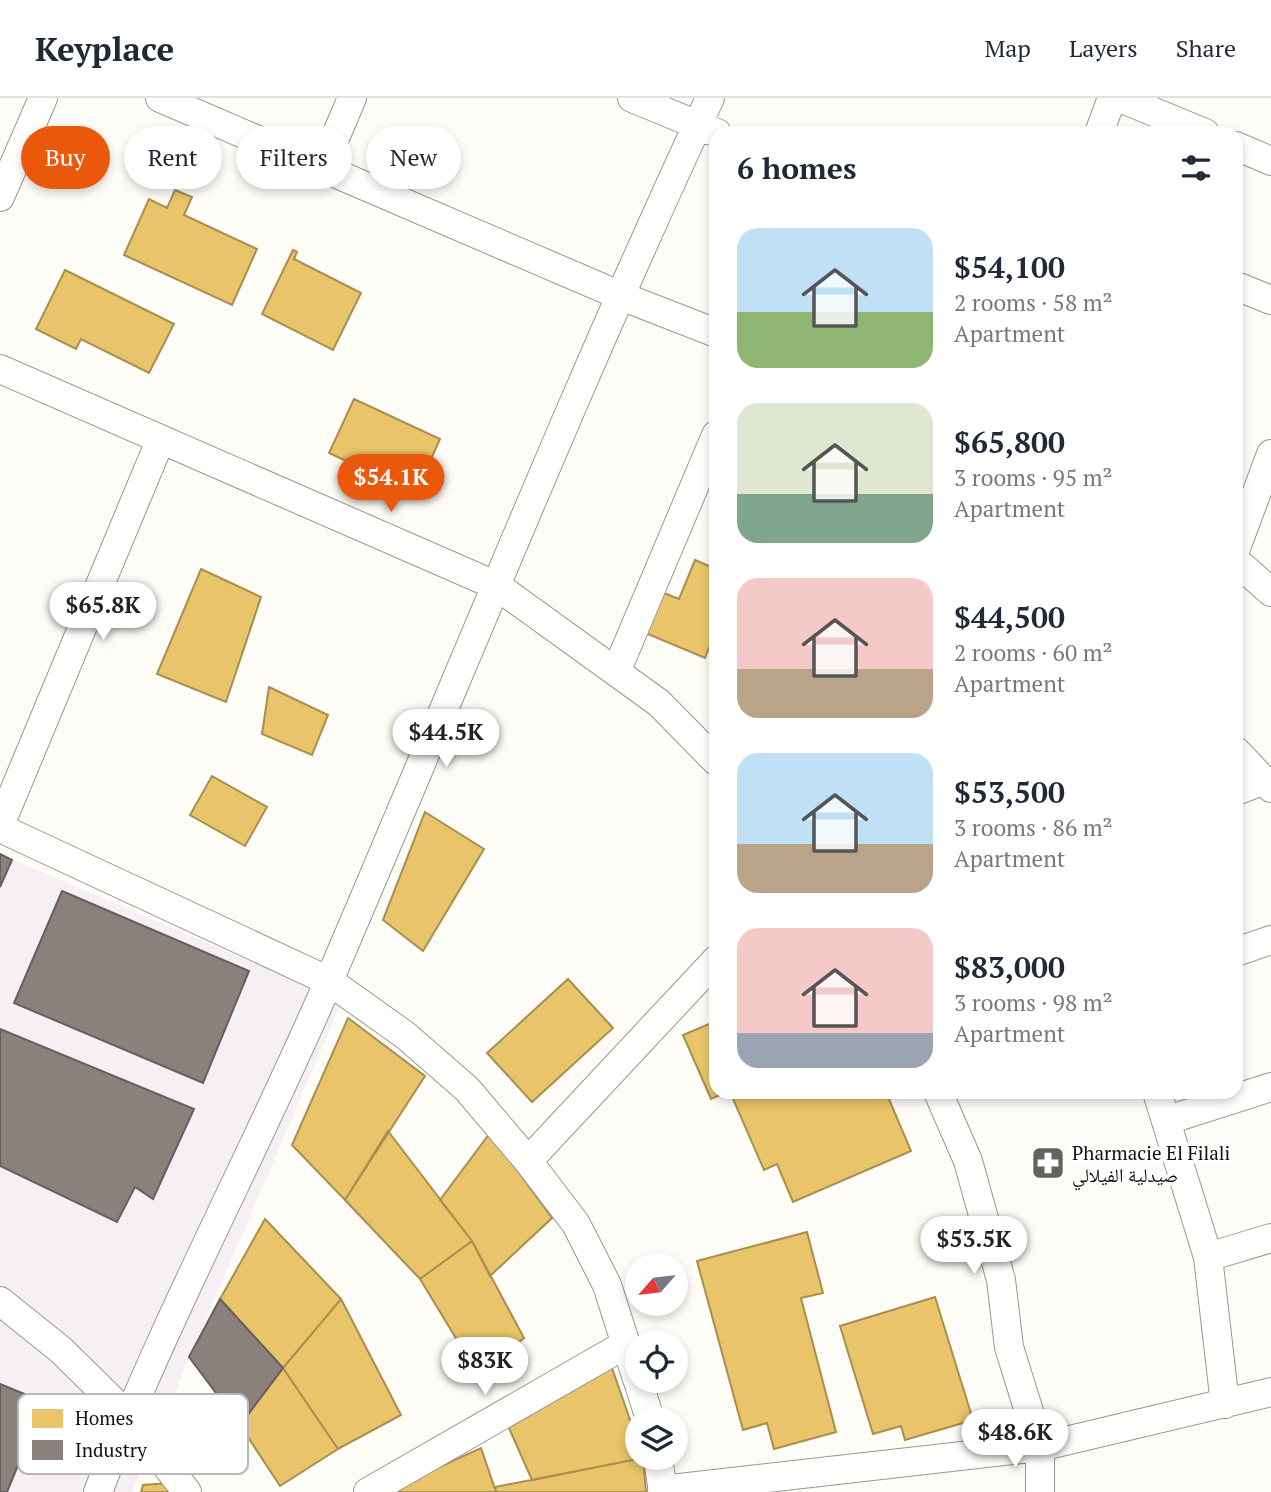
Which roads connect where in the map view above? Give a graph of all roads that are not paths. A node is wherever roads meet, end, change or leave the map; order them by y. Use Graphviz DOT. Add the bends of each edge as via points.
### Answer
graph roads {
  1 [pos="43,98"];
  2 [pos="159,98"];
  3 [pos="352,98"];
  4 [pos="632,98"];
  5 [pos="710,98"];
  6 [pos="1112,98"];
  7 [pos="1120,98"];
  8 [pos="340,126"];
  9 [pos="1102,126"];
  10 [pos="1188,126"];
  11 [pos="707,129"];
  12 [pos="236,130"];
  13 [pos="1243,149"];
  14 [pos="1271,160"];
  15 [pos="352,179"];
  16 [pos="0,197"];
  17 [pos="1243,289"];
  18 [pos="621,296"];
  19 [pos="1271,300"];
  20 [pos="709,329"];
  21 [pos="0,369"];
  22 [pos="160,441"];
  23 [pos="709,452"];
  24 [pos="1271,454"];
  25 [pos="1243,529"];
  26 [pos="1243,567"];
  27 [pos="497,586"];
  28 [pos="1271,592"];
  29 [pos="616,672"];
  30 [pos="709,750"];
  31 [pos="1243,758"];
  32 [pos="1268,784"];
  33 [pos="1243,789"];
  34 [pos="0,827"];
  35 [pos="1271,940"];
  36 [pos="1243,950"];
  37 [pos="709,967"];
  38 [pos="329,981"];
  39 [pos="1271,1087"];
  40 [pos="1243,1096"];
  41 [pos="942,1099"];
  42 [pos="1160,1099"];
  43 [pos="1232,1099"];
  44 [pos="1168,1119"];
  45 [pos="528,1161"];
  46 [pos="1271,1238"];
  47 [pos="1208,1257"];
  48 [pos="0,1301"];
  49 [pos="625,1340"];
  50 [pos="625,1344"];
  51 [pos="1271,1392"];
  52 [pos="106,1394"];
  53 [pos="137,1394"];
  54 [pos="1226,1404"];
  55 [pos="1040,1447"];
  56 [pos="659,1470"];
  57 [pos="105,1474"];
  58 [pos="173,1474"];
  59 [pos="662,1491"];
  60 [pos="98,1492"];
  61 [pos="187,1492"];
  62 [pos="368,1492"];
  63 [pos="1040,1492"];
  1 -- 16 [label="street"];
  2 -- 12 [label="street"];
  3 -- 8 [label="street"];
  4 -- 11 [label="street"];
  5 -- 11 [label="street"];
  6 -- 9 [label="street"];
  7 -- 10 [label="street"];
  11 -- 18 [label="street"];
  13 -- 14 [label="street"];
  15 -- 18 [label="street"];
  17 -- 19 [label="street"];
  18 -- 20 [label="street"];
  18 -- 27 [label="street"];
  21 -- 22 [label="street"];
  22 -- 27 [label="street"];
  22 -- 34 [label="street"];
  23 -- 29 [label="street"];
  24 -- 25 [label="street"];
  26 -- 28 [label="street"];
  27 -- 29 [label="street"];
  27 -- 38 [label="street"];
  29 -- 30 [label="street" via="659,703"];
  31 -- 32 [label="street"];
  32 -- 33 [label="street"];
  34 -- 38 [label="street"];
  35 -- 36 [label="street"];
  37 -- 45 [label="street"];
  38 -- 45 [label="street" via="405,1035 467,1089"];
  38 -- 53 [label="street"];
  39 -- 40 [label="street"];
  41 -- 55 [label="street" via="968,1161 1001,1280 1009,1347"];
  42 -- 44 [label="street"];
  43 -- 44 [label="street"];
  44 -- 47 [label="street"];
  45 -- 49 [label="street" via="576,1224 607,1285"];
  46 -- 47 [label="street"];
  47 -- 54 [label="street"];
  48 -- 52 [label="street" via="61,1350"];
  50 -- 62 [label="street"];
  51 -- 54 [label="street"];
  54 -- 55 [label="street"];
  55 -- 59 [label="street"];
  55 -- 63 [label="street"];
  56 -- 59 [label="street"];
  57 -- 60 [label="street"];
  58 -- 61 [label="street"];
}
